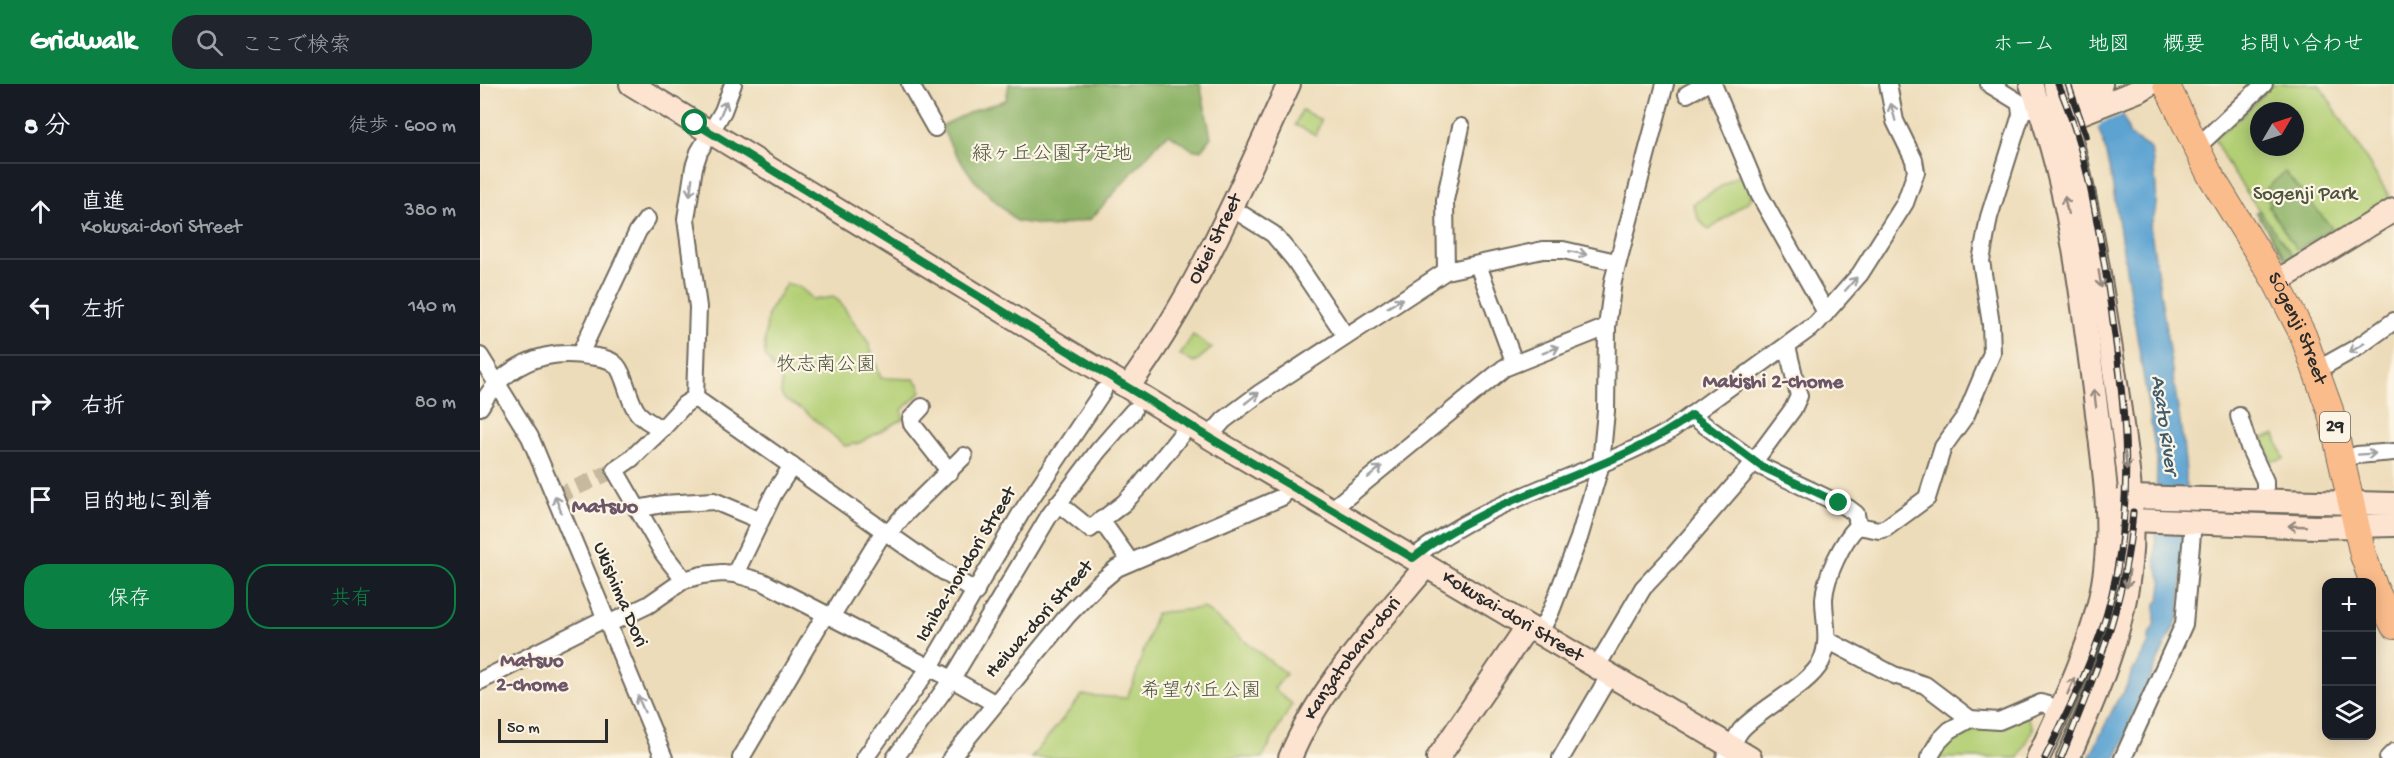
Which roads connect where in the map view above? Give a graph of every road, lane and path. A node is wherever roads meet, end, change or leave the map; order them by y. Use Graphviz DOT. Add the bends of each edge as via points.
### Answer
graph roads {
  1 [pos="631,84"];
  2 [pos="733,84"];
  3 [pos="910,84"];
  4 [pos="1289,84"];
  5 [pos="1665,84"];
  6 [pos="1706,84"];
  7 [pos="1713,84"];
  8 [pos="1888,84"];
  9 [pos="1989,84"];
  10 [pos="2150,84"];
  11 [pos="2166,84"];
  12 [pos="2264,84"];
  13 [pos="1687,94"];
  14 [pos="2026,94"];
  15 [pos="2075,98"];
  16 [pos="2042,114"];
  17 [pos="1461,127"];
  18 [pos="935,128"];
  19 [pos="710,133"];
  20 [pos="2196,148"];
  21 [pos="1230,207"];
  22 [pos="2394,210"];
  23 [pos="647,219"];
  24 [pos="1617,262"];
  25 [pos="1478,265"];
  26 [pos="1446,271"];
  27 [pos="2276,282"];
  28 [pos="1825,314"];
  29 [pos="2394,321"];
  30 [pos="1608,327"];
  31 [pos="1345,335"];
  32 [pos="1787,346"];
  33 [pos="580,354"];
  34 [pos="480,356"];
  35 [pos="1514,362"];
  36 [pos="2317,370"];
  37 [pos="496,382"];
  38 [pos="1128,387"];
  39 [pos="1103,392"];
  40 [pos="695,398"];
  41 [pos="480,407"];
  42 [pos="922,407"];
  43 [pos="1133,411"];
  44 [pos="1692,415"];
  45 [pos="2239,416"];
  46 [pos="1189,425"];
  47 [pos="662,429"];
  48 [pos="1209,437"];
  49 [pos="2394,452"];
  50 [pos="964,456"];
  51 [pos="2342,460"];
  52 [pos="1754,461"];
  53 [pos="1601,464"];
  54 [pos="792,466"];
  55 [pos="950,472"];
  56 [pos="1282,497"];
  57 [pos="2140,497"];
  58 [pos="2265,502"];
  59 [pos="1058,503"];
  60 [pos="2394,504"];
  61 [pos="2107,507"];
  62 [pos="637,509"];
  63 [pos="1331,510"];
  64 [pos="2191,515"];
  65 [pos="2353,515"];
  66 [pos="1103,518"];
  67 [pos="759,520"];
  68 [pos="2141,521"];
  69 [pos="2394,525"];
  70 [pos="1858,526"];
  71 [pos="886,532"];
  72 [pos="1130,561"];
  73 [pos="1419,562"];
  74 [pos="735,574"];
  75 [pos="684,580"];
  76 [pos="976,592"];
  77 [pos="2388,597"];
  78 [pos="828,616"];
  79 [pos="607,621"];
  80 [pos="2394,626"];
  81 [pos="1533,631"];
  82 [pos="1827,640"];
  83 [pos="930,668"];
  84 [pos="1603,672"];
  85 [pos="952,679"];
  86 [pos="480,681"];
  87 [pos="994,703"];
  88 [pos="2059,713"];
  89 [pos="1970,719"];
  90 [pos="2394,752"];
  91 [pos="1735,754"];
  92 [pos="664,758"];
  93 [pos="741,758"];
  94 [pos="865,758"];
  95 [pos="895,758"];
  96 [pos="951,758"];
  97 [pos="1290,758"];
  98 [pos="1438,758"];
  99 [pos="1561,758"];
  100 [pos="1929,758"];
  101 [pos="2038,758"];
  102 [pos="2068,758"];
  103 [pos="2123,758"];
  104 [pos="2388,758"];
  1 -- 19 [label="street, Kokusai-dori Street"];
  19 -- 2 [label="street, one-way"];
  3 -- 18 [label="street"];
  4 -- 21 [label="street, Okiei Street"];
  5 -- 24 [label="street"];
  6 -- 13 [label="street"];
  7 -- 28 [label="street" via="1759,194"];
  28 -- 8 [label="street, one-way" via="1870,259 1905,203 1916,172 1895,121"];
  9 -- 14 [label="street"];
  10 -- 15 [label="street" via="2123,97"];
  11 -- 20 [label="main road, Sōgenji Street / 29"];
  12 -- 20 [label="street"];
  14 -- 16 [label="street"];
  14 -- 70 [label="street" via="1989,216 1981,261 1992,353 1966,415 1943,447 1927,498 1886,528"];
  15 -- 16 [label="street"];
  15 -- 57 [label="street, one-way" via="2080,174 2122,425"];
  61 -- 16 [label="street, one-way" via="2075,255 2062,183"];
  17 -- 26 [label="street" via="1445,200"];
  19 -- 38 [label="street, Kokusai-dori Street"];
  19 -- 40 [label="street, one-way" via="694,167 687,219 698,307"];
  20 -- 27 [label="main road, Sōgenji Street / 29"];
  21 -- 31 [label="street" via="1273,234"];
  21 -- 38 [label="street, Okiei Street" via="1185,297"];
  22 -- 27 [label="street"];
  23 -- 33 [label="street"];
  25 -- 24 [label="street, one-way" via="1543,250 1563,250"];
  24 -- 30 [label="street"];
  25 -- 26 [label="street"];
  25 -- 35 [label="street"];
  31 -- 26 [label="street, one-way"];
  27 -- 36 [label="main road, Sōgenji Street / 29"];
  28 -- 32 [label="street"];
  29 -- 36 [label="street, one-way"];
  35 -- 30 [label="street, one-way"];
  30 -- 53 [label="street"];
  48 -- 31 [label="street, one-way" via="1224,420"];
  32 -- 44 [label="street"];
  32 -- 52 [label="street" via="1799,396"];
  33 -- 37 [label="street" via="532,359"];
  33 -- 47 [label="street" via="615,363 633,408 648,423"];
  34 -- 37 [label="street, Ukishima Dori"];
  63 -- 35 [label="street, one-way"];
  36 -- 51 [label="main road, Sōgenji Street / 29"];
  37 -- 41 [label="street"];
  79 -- 37 [label="street, Ukishima Dori, one-way" via="531,437"];
  38 -- 46 [label="street, Kokusai-dori Street"];
  39 -- 76 [label="street, Ichiba-hondori Street" via="1021,513"];
  40 -- 47 [label="street"];
  40 -- 54 [label="street"];
  42 -- 55 [label="street" via="911,419 912,424"];
  43 -- 59 [label="street"];
  44 -- 52 [label="street"];
  44 -- 53 [label="street" via="1642,446"];
  45 -- 58 [label="street" via="2265,482"];
  46 -- 48 [label="street, Kokusai-dori Street"];
  46 -- 66 [label="street" via="1140,486"];
  47 -- 62 [label="street" via="615,470"];
  48 -- 63 [label="street, Kokusai-dori Street"];
  51 -- 49 [label="street, one-way"];
  50 -- 55 [label="street"];
  51 -- 65 [label="main road, Sōgenji Street / 29"];
  52 -- 70 [label="street" via="1848,508 1856,514"];
  52 -- 84 [label="street" via="1643,588"];
  53 -- 73 [label="street" via="1503,504 1444,535"];
  53 -- 81 [label="street" via="1579,538 1551,611"];
  54 -- 67 [label="street"];
  54 -- 71 [label="street"];
  55 -- 71 [label="street"];
  56 -- 72 [label="street, Heiwa-dori Street"];
  57 -- 61 [label="street"];
  57 -- 64 [label="street"];
  57 -- 68 [label="street"];
  58 -- 64 [label="street"];
  58 -- 65 [label="street"];
  59 -- 66 [label="street" via="1090,529"];
  59 -- 85 [label="street"];
  60 -- 65 [label="street"];
  61 -- 68 [label="street"];
  88 -- 61 [label="street, one-way" via="2086,649 2099,603"];
  62 -- 67 [label="street" via="714,501"];
  62 -- 75 [label="street"];
  63 -- 73 [label="street, Kokusai-dori Street"];
  65 -- 64 [label="street, one-way"];
  64 -- 68 [label="street"];
  64 -- 103 [label="street" via="2184,624"];
  65 -- 69 [label="street"];
  65 -- 77 [label="main road, Sōgenji Street / 29" via="2371,578"];
  66 -- 72 [label="street"];
  67 -- 74 [label="street"];
  68 -- 102 [label="street, one-way" via="2119,622 2097,691"];
  70 -- 82 [label="street" via="1842,545 1826,587"];
  71 -- 76 [label="street"];
  71 -- 78 [label="street"];
  72 -- 87 [label="street, Heiwa-dori Street" via="1098,584 1068,615"];
  73 -- 81 [label="street, Kokusai-dori Street"];
  73 -- 97 [label="street, Kanzatobaru-dori" via="1330,687"];
  74 -- 75 [label="street"];
  74 -- 78 [label="street" via="763,582"];
  75 -- 79 [label="street" via="648,606"];
  76 -- 83 [label="street, Ichiba-hondori Street"];
  77 -- 80 [label="main road, Sōgenji Street / 29"];
  78 -- 83 [label="street"];
  78 -- 93 [label="street"];
  79 -- 86 [label="street"];
  92 -- 79 [label="street, Ukishima Dori, one-way"];
  81 -- 84 [label="street, Kokusai-dori Street"];
  81 -- 98 [label="street"];
  82 -- 89 [label="street" via="1894,675 1925,685"];
  82 -- 91 [label="street" via="1820,664 1742,730"];
  83 -- 85 [label="street"];
  83 -- 94 [label="street, Ichiba-hondori Street"];
  84 -- 91 [label="street, Kokusai-dori Street"];
  84 -- 99 [label="street"];
  85 -- 87 [label="street"];
  85 -- 95 [label="street"];
  87 -- 96 [label="street, Heiwa-dori Street"];
  88 -- 89 [label="street" via="2041,703 1999,721"];
  88 -- 101 [label="street"];
  89 -- 100 [label="street" via="1950,730"];
  90 -- 104 [label="street"];
}
